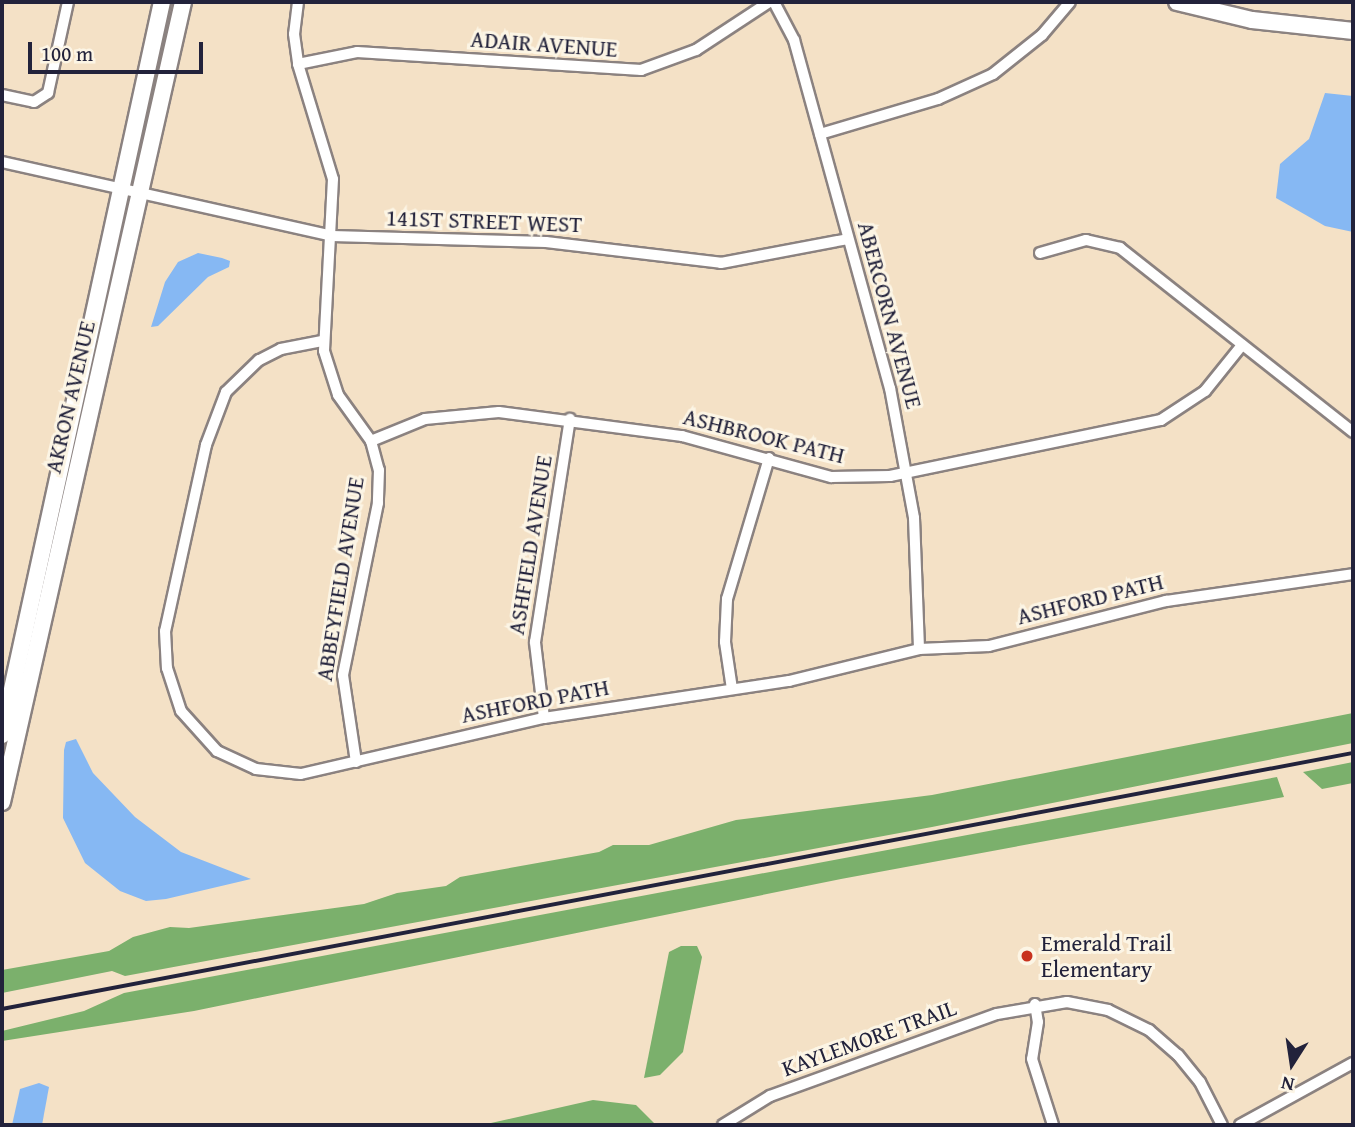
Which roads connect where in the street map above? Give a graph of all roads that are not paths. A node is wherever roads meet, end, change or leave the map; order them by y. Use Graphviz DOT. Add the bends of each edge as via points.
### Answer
graph roads {
  1 [pos="68,2"];
  2 [pos="162,2"];
  3 [pos="183,2"];
  4 [pos="298,2"];
  5 [pos="771,2"];
  6 [pos="1070,2"];
  7 [pos="1177,2"];
  8 [pos="1353,31"];
  9 [pos="298,64"];
  10 [pos="2,95"];
  11 [pos="820,134"];
  12 [pos="2,162"];
  13 [pos="120,190"];
  14 [pos="139,195"];
  15 [pos="332,236"];
  16 [pos="848,239"];
  17 [pos="1040,253"];
  18 [pos="322,341"];
  19 [pos="1242,345"];
  20 [pos="570,419"];
  21 [pos="1353,432"];
  22 [pos="371,441"];
  23 [pos="769,458"];
  24 [pos="909,474"];
  25 [pos="1353,575"];
  26 [pos="919,649"];
  27 [pos="732,689"];
  28 [pos="544,718"];
  29 [pos="2,735"];
  30 [pos="356,762"];
  31 [pos="2,802"];
  32 [pos="1035,1004"];
  33 [pos="1353,1063"];
  34 [pos="723,1125"];
  35 [pos="1053,1125"];
  36 [pos="1222,1125"];
  37 [pos="1240,1125"];
  1 -- 10 [label="street" via="48,93 34,102"];
  2 -- 13 [label="street, AKRON AVENUE"];
  3 -- 14 [label="street, AKRON AVENUE"];
  4 -- 9 [label="street, ABBEYFIELD AVENUE" via="294,34"];
  5 -- 9 [label="street, ADAIR AVENUE" via="696,50 641,70 357,52"];
  5 -- 11 [label="street, ABERCORN AVENUE" via="794,40"];
  6 -- 11 [label="street" via="1042,35 993,74 938,99"];
  7 -- 8 [label="street" via="1252,20"];
  9 -- 15 [label="street, ABBEYFIELD AVENUE" via="333,179"];
  11 -- 16 [label="street, ABERCORN AVENUE"];
  12 -- 13 [label="street, 141ST STREET WEST"];
  13 -- 14 [label="street, 141ST STREET WEST"];
  13 -- 29 [label="street, AKRON AVENUE"];
  14 -- 15 [label="street, 141ST STREET WEST"];
  14 -- 31 [label="street, AKRON AVENUE"];
  15 -- 16 [label="street, 141ST STREET WEST" via="546,242 720,263"];
  15 -- 18 [label="street, ABBEYFIELD AVENUE"];
  16 -- 24 [label="street, ABERCORN AVENUE" via="885,364"];
  17 -- 19 [label="street" via="1086,240 1112,244"];
  18 -- 22 [label="street, ABBEYFIELD AVENUE" via="338,395"];
  18 -- 30 [label="street, ASHFORD PATH" via="281,349 259,360 226,393 206,445 167,619 165,656 181,711 201,737 227,757 282,774"];
  19 -- 21 [label="street"];
  19 -- 24 [label="street, ASHBROOK PATH" via="1205,391 1161,420"];
  20 -- 22 [label="street, ASHBROOK PATH" via="462,413 408,424"];
  20 -- 23 [label="street, ASHBROOK PATH" via="660,432"];
  20 -- 28 [label="street, ASHFIELD AVENUE" via="535,642"];
  22 -- 30 [label="street, ABBEYFIELD AVENUE" via="379,492 343,675"];
  23 -- 24 [label="street, ASHBROOK PATH" via="831,477"];
  23 -- 27 [label="street" via="731,577 725,642"];
  24 -- 26 [label="street, ABERCORN AVENUE"];
  25 -- 26 [label="street, ASHFORD PATH" via="1166,601 989,646"];
  26 -- 27 [label="street, ASHFORD PATH" via="789,681"];
  27 -- 28 [label="street, ASHFORD PATH"];
  28 -- 30 [label="street, ASHFORD PATH"];
  32 -- 34 [label="street, KAYLEMORE TRAIL" via="770,1096"];
  32 -- 35 [label="street" via="1038,1022 1032,1059"];
  32 -- 36 [label="street, KAYLEMORE TRAIL" via="1084,1004 1130,1018 1149,1030 1200,1082"];
  33 -- 37 [label="street"];
}
